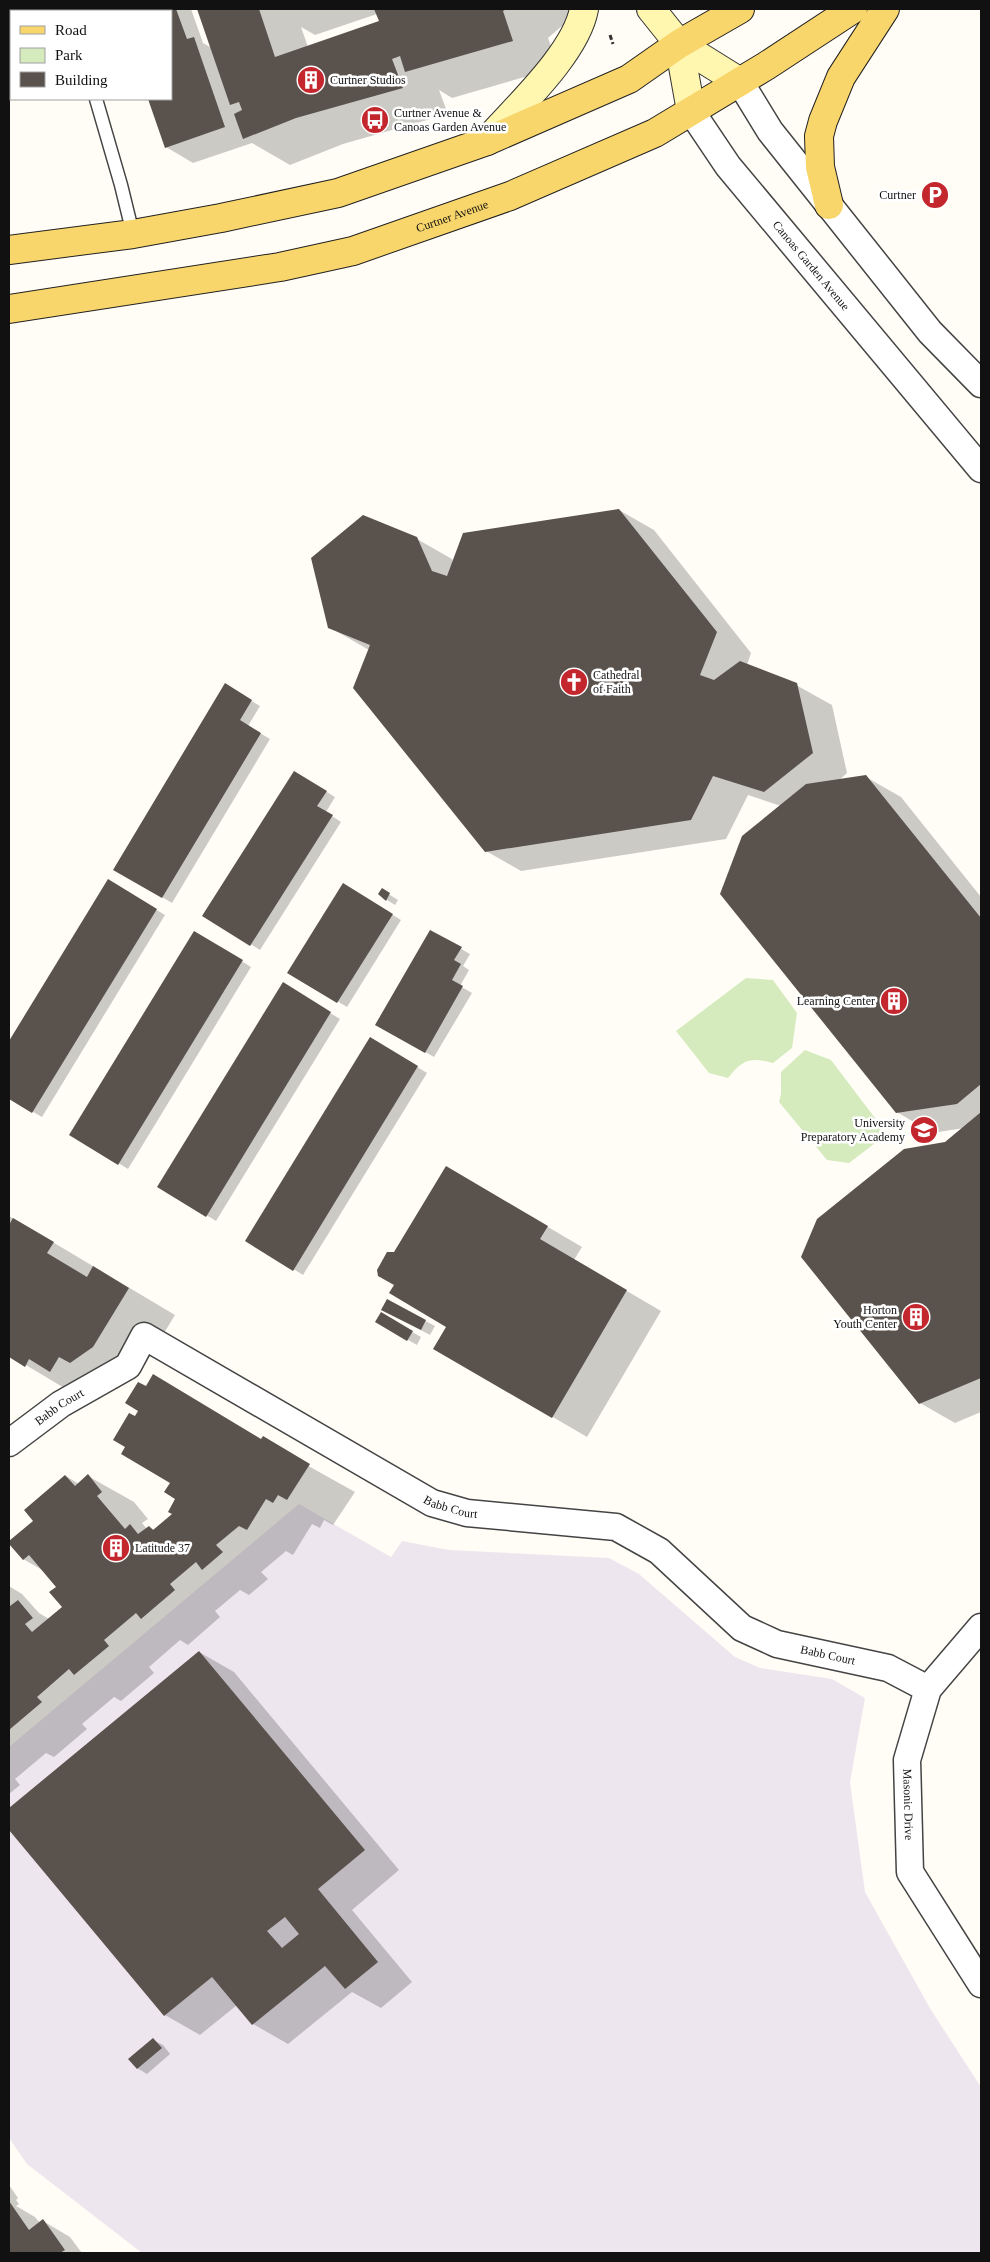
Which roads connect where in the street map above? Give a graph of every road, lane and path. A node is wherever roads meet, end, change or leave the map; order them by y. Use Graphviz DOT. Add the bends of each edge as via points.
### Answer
graph roads {
  1 [pos="584,9"];
  2 [pos="651,9"];
  3 [pos="740,9"];
  4 [pos="853,9"];
  5 [pos="885,9"];
  6 [pos="609,32"];
  7 [pos="612,44"];
  8 [pos="679,44"];
  9 [pos="740,82"];
  10 [pos="96,100"];
  11 [pos="691,111"];
  12 [pos="487,141"];
  13 [pos="829,205"];
  14 [pos="133,234"];
  15 [pos="9,250"];
  16 [pos="9,309"];
  17 [pos="981,384"];
  18 [pos="981,469"];
  19 [pos="9,1443"];
  20 [pos="981,1627"];
  21 [pos="928,1689"];
  22 [pos="981,1984"];
  1 -- 12 [label="street" via="582,21 567,51"];
  2 -- 8 [label="street, Canoas Garden Avenue"];
  3 -- 8 [label="main road"];
  4 -- 9 [label="main road, Curtner Avenue"];
  5 -- 13 [label="main road" via="841,77 823,121 819,136 820,167"];
  6 -- 7 [label="path"];
  8 -- 9 [label="street, Canoas Garden Avenue"];
  8 -- 11 [label="street, Canoas Garden Avenue"];
  8 -- 12 [label="main road" via="629,79"];
  9 -- 11 [label="main road, Curtner Avenue"];
  9 -- 13 [label="street, Canoas Garden Avenue" via="770,131"];
  10 -- 14 [label="lane"];
  11 -- 16 [label="main road, Curtner Avenue" via="655,133 510,196 353,251 216,279"];
  11 -- 18 [label="street, Canoas Garden Avenue" via="728,166"];
  12 -- 14 [label="main road" via="338,193"];
  13 -- 17 [label="street, Canoas Garden Avenue" via="930,332"];
  14 -- 15 [label="main road"];
  19 -- 21 [label="street, Babb Court" via="61,1404 128,1366 144,1336 432,1503 466,1513 616,1527 659,1551 742,1628 777,1644 888,1668"];
  20 -- 21 [label="street, Masonic Drive"];
  21 -- 22 [label="street, Masonic Drive" via="907,1760 910,1872"];
}
